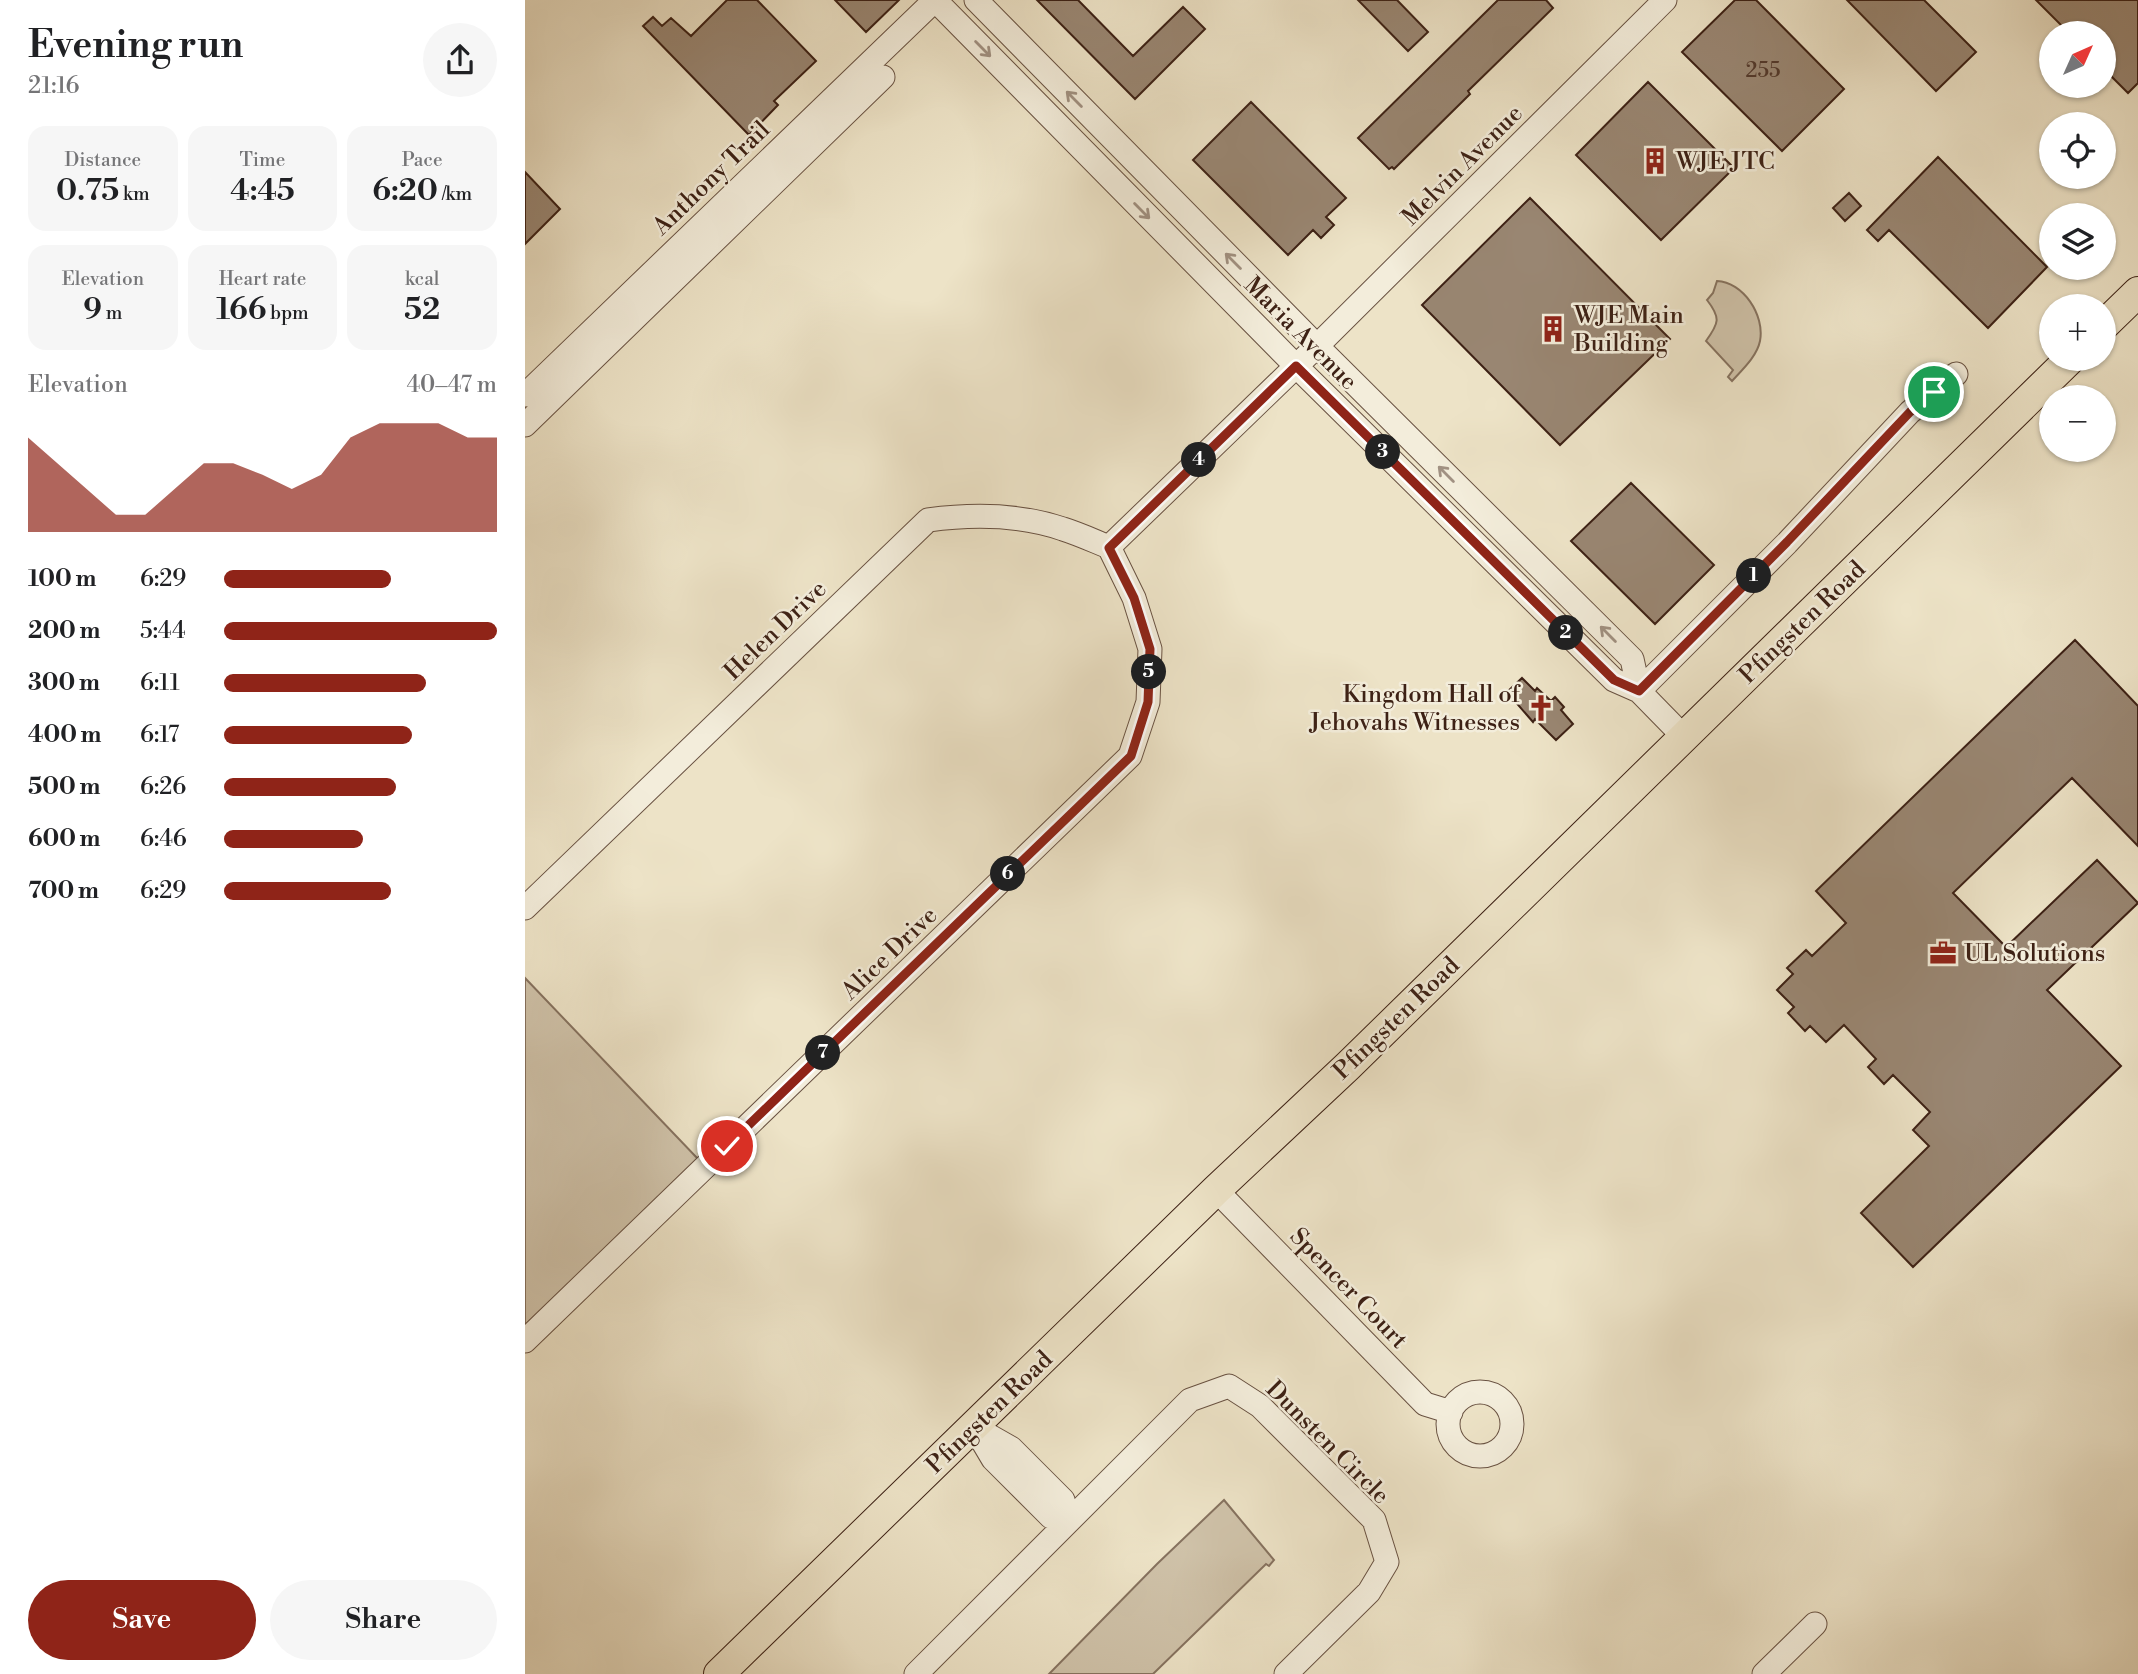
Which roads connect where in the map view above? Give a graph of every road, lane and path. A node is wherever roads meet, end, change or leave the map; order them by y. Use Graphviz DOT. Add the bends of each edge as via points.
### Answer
graph roads {
  1 [pos="935,0"];
  2 [pos="976,0"];
  3 [pos="1665,0"];
  4 [pos="883,76"];
  5 [pos="2138,292"];
  6 [pos="2116,313"];
  7 [pos="1317,346"];
  8 [pos="1296,366"];
  9 [pos="2058,371"];
  10 [pos="1956,374"];
  11 [pos="525,395"];
  12 [pos="525,425"];
  13 [pos="1109,548"];
  14 [pos="1639,691"];
  15 [pos="1684,737"];
  16 [pos="525,908"];
  17 [pos="1216,1190"];
  18 [pos="525,1341"];
  19 [pos="1451,1412"];
  20 [pos="974,1427"];
  21 [pos="1068,1521"];
  22 [pos="1815,1624"];
  23 [pos="719,1674"];
  24 [pos="916,1674"];
  25 [pos="1286,1674"];
  26 [pos="1764,1674"];
  1 -- 8 [label="street, Maria Avenue, one-way"];
  1 -- 11 [label="street, Anthony Trail"];
  7 -- 2 [label="street, Maria Avenue, one-way"];
  3 -- 7 [label="street, Melvin Avenue"];
  4 -- 12 [label="street, Anthony Trail"];
  5 -- 6 [label="main road"];
  7 -- 8 [label="street, Melvin Avenue"];
  14 -- 7 [label="street, Maria Avenue, one-way" via="1632,659"];
  8 -- 13 [label="street, Melvin Avenue"];
  8 -- 14 [label="street, Maria Avenue" via="1614,680"];
  9 -- 15 [label="main road, Pfingsten Road"];
  10 -- 14 [label="street" via="1910,412"];
  13 -- 16 [label="street, Helen Drive" via="1062,528 1015,518 969,515 928,520"];
  13 -- 18 [label="street, Alice Drive" via="1134,598 1150,649 1148,702 1131,756"];
  14 -- 15 [label="street, Maria Avenue"];
  15 -- 17 [label="main road, Pfingsten Road"];
  17 -- 19 [label="street, Spencer Court" via="1425,1404"];
  17 -- 20 [label="main road, Pfingsten Road"];
  20 -- 21 [label="street" via="993,1459 1051,1517"];
  20 -- 23 [label="main road, Pfingsten Road"];
  21 -- 24 [label="street, Dunsten Circle"];
  21 -- 25 [label="street, Dunsten Circle" via="1190,1400 1229,1386 1261,1406 1374,1520 1387,1562 1369,1592"];
  22 -- 26 [label="street"];
}
